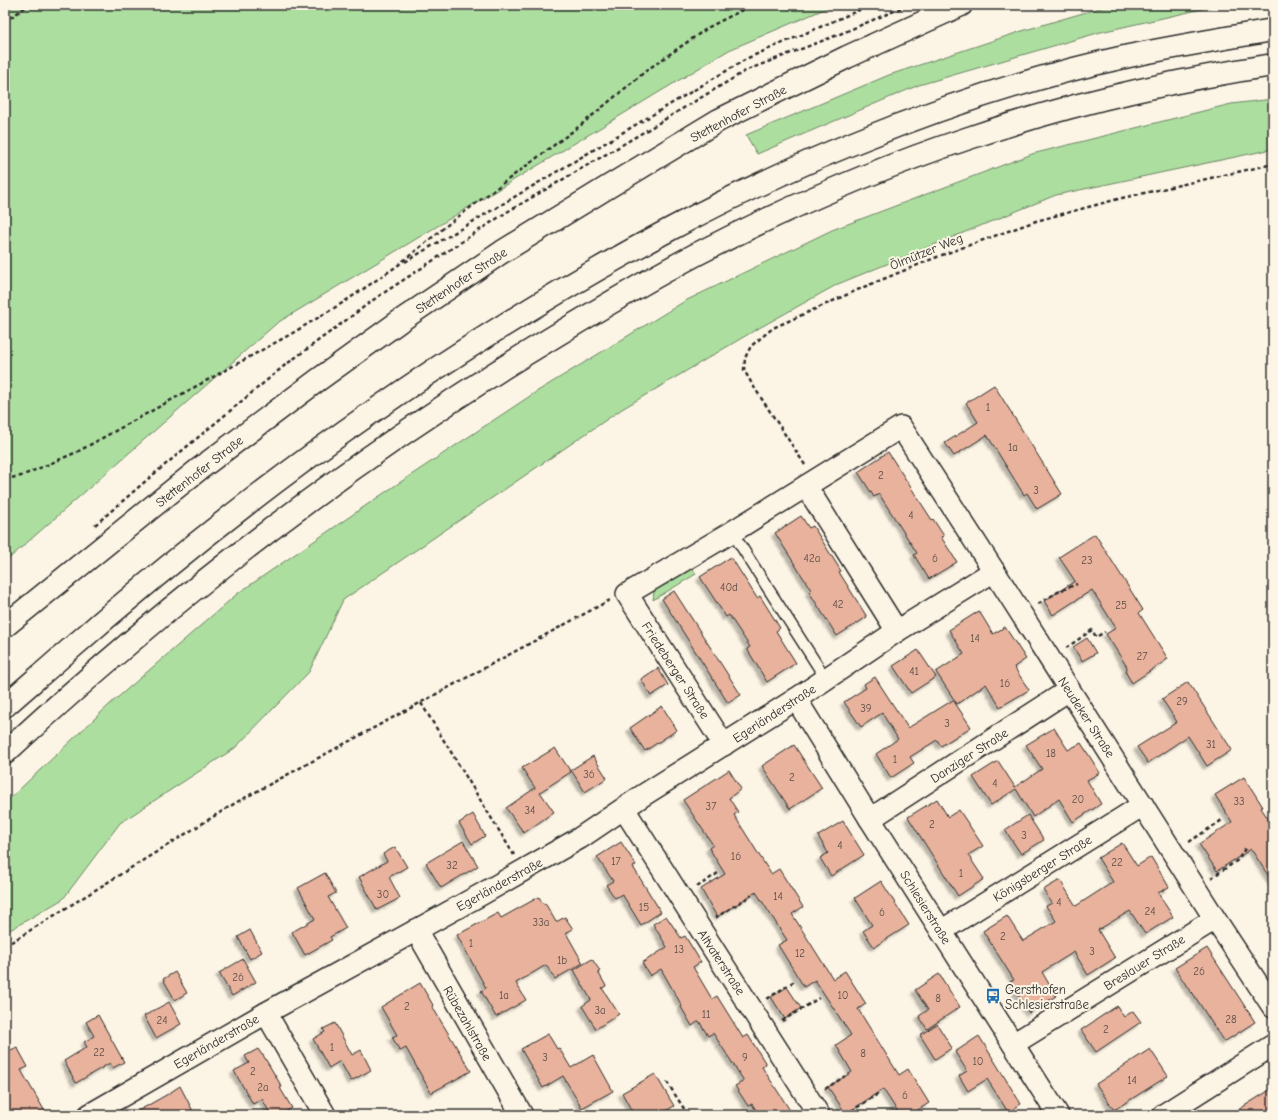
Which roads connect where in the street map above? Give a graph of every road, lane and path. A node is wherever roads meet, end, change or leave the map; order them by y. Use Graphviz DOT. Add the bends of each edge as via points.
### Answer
graph roads {
  1 [pos="28,5"];
  2 [pos="752,5"];
  3 [pos="871,5"];
  4 [pos="961,5"];
  5 [pos="5,22"];
  6 [pos="1273,30"];
  7 [pos="1273,65"];
  8 [pos="1273,164"];
  9 [pos="397,266"];
  10 [pos="5,479"];
  11 [pos="810,483"];
  12 [pos="732,532"];
  13 [pos="994,571"];
  14 [pos="1076,584"];
  15 [pos="627,594"];
  16 [pos="1021,615"];
  17 [pos="5,626"];
  18 [pos="897,632"];
  19 [pos="1106,632"];
  20 [pos="1050,659"];
  21 [pos="826,679"];
  22 [pos="1069,690"];
  23 [pos="796,699"];
  24 [pos="10,700"];
  25 [pos="421,703"];
  26 [pos="724,745"];
  27 [pos="5,753"];
  28 [pos="1143,805"];
  29 [pos="624,809"];
  30 [pos="870,819"];
  31 [pos="1222,820"];
  32 [pos="1246,847"];
  33 [pos="1173,854"];
  34 [pos="523,870"];
  35 [pos="718,873"];
  36 [pos="1195,888"];
  37 [pos="752,895"];
  38 [pos="680,898"];
  39 [pos="1214,919"];
  40 [pos="700,928"];
  41 [pos="416,930"];
  42 [pos="941,931"];
  43 [pos="5,946"];
  44 [pos="796,980"];
  45 [pos="819,998"];
  46 [pos="1273,1007"];
  47 [pos="751,1009"];
  48 [pos="266,1013"];
  49 [pos="766,1031"];
  50 [pos="1013,1044"];
  51 [pos="1273,1045"];
  52 [pos="667,1082"];
  53 [pos="878,1094"];
  54 [pos="89,1115"];
  55 [pos="325,1115"];
  56 [pos="522,1115"];
  57 [pos="688,1115"];
  58 [pos="819,1115"];
  59 [pos="845,1115"];
  60 [pos="1058,1115"];
  61 [pos="1163,1115"];
  1 -- 5 [label="path"];
  2 -- 9 [label="path" via="709,27 647,70 581,125 451,222"];
  3 -- 9 [label="path" via="748,58"];
  4 -- 17 [label="main road, Stettenhofer Straße" via="719,120 502,252 324,375 204,465"];
  6 -- 24 [label="main road" via="1127,56 1012,87 854,142 762,183 676,226 548,298 378,407 191,546"];
  7 -- 27 [label="main road" via="1146,89 967,138 822,195 696,255 510,363 450,401 331,484 194,589"];
  8 -- 11 [label="path, Ölmützer Weg" via="1122,198 1036,221 942,255 842,296 773,328 751,346 745,358 744,370"];
  9 -- 10 [label="path" via="291,334 77,452 21,476"];
  11 -- 12 [label="street"];
  11 -- 13 [label="street, Neudeker Straße" via="901,428"];
  11 -- 18 [label="street"];
  12 -- 15 [label="street"];
  12 -- 21 [label="lane"];
  13 -- 16 [label="street, Neudeker Straße"];
  13 -- 18 [label="street, Egerländerstraße"];
  14 -- 16 [label="path"];
  15 -- 25 [label="path" via="615,598"];
  15 -- 26 [label="street, Friedeberger Straße"];
  16 -- 20 [label="street, Neudeker Straße"];
  18 -- 21 [label="street, Egerländerstraße"];
  19 -- 20 [label="path" via="1096,637 1092,630"];
  20 -- 22 [label="street, Neudeker Straße"];
  21 -- 23 [label="street, Egerländerstraße"];
  22 -- 28 [label="street, Neudeker Straße"];
  22 -- 30 [label="street, Danziger Straße"];
  23 -- 26 [label="street, Egerländerstraße"];
  23 -- 30 [label="street, Schlesierstraße"];
  25 -- 34 [label="path"];
  25 -- 43 [label="path" via="237,802"];
  26 -- 29 [label="street, Egerländerstraße"];
  28 -- 33 [label="street, Neudeker Straße"];
  28 -- 42 [label="street, Königsberger Straße"];
  29 -- 34 [label="street, Egerländerstraße" via="580,838"];
  29 -- 38 [label="street, Altvaterstraße"];
  30 -- 42 [label="street, Schlesierstraße"];
  31 -- 33 [label="path"];
  32 -- 36 [label="path" via="1238,860"];
  33 -- 36 [label="street, Neudeker Straße"];
  34 -- 41 [label="street, Egerländerstraße"];
  35 -- 38 [label="path"];
  36 -- 39 [label="street, Neudeker Straße"];
  37 -- 40 [label="path"];
  38 -- 40 [label="street, Altvaterstraße"];
  39 -- 46 [label="street, Neudeker Straße"];
  39 -- 50 [label="street, Breslauer Straße"];
  40 -- 47 [label="street, Altvaterstraße"];
  41 -- 48 [label="street, Egerländerstraße"];
  41 -- 56 [label="street, Rübezahlstraße"];
  42 -- 50 [label="street, Schlesierstraße"];
  44 -- 47 [label="path"];
  45 -- 49 [label="path"];
  47 -- 49 [label="street, Altvaterstraße"];
  48 -- 54 [label="street, Egerländerstraße"];
  48 -- 55 [label="street"];
  49 -- 58 [label="street, Altvaterstraße"];
  50 -- 60 [label="street, Schlesierstraße"];
  51 -- 61 [label="street"];
  52 -- 57 [label="path"];
  53 -- 59 [label="path"];
}
